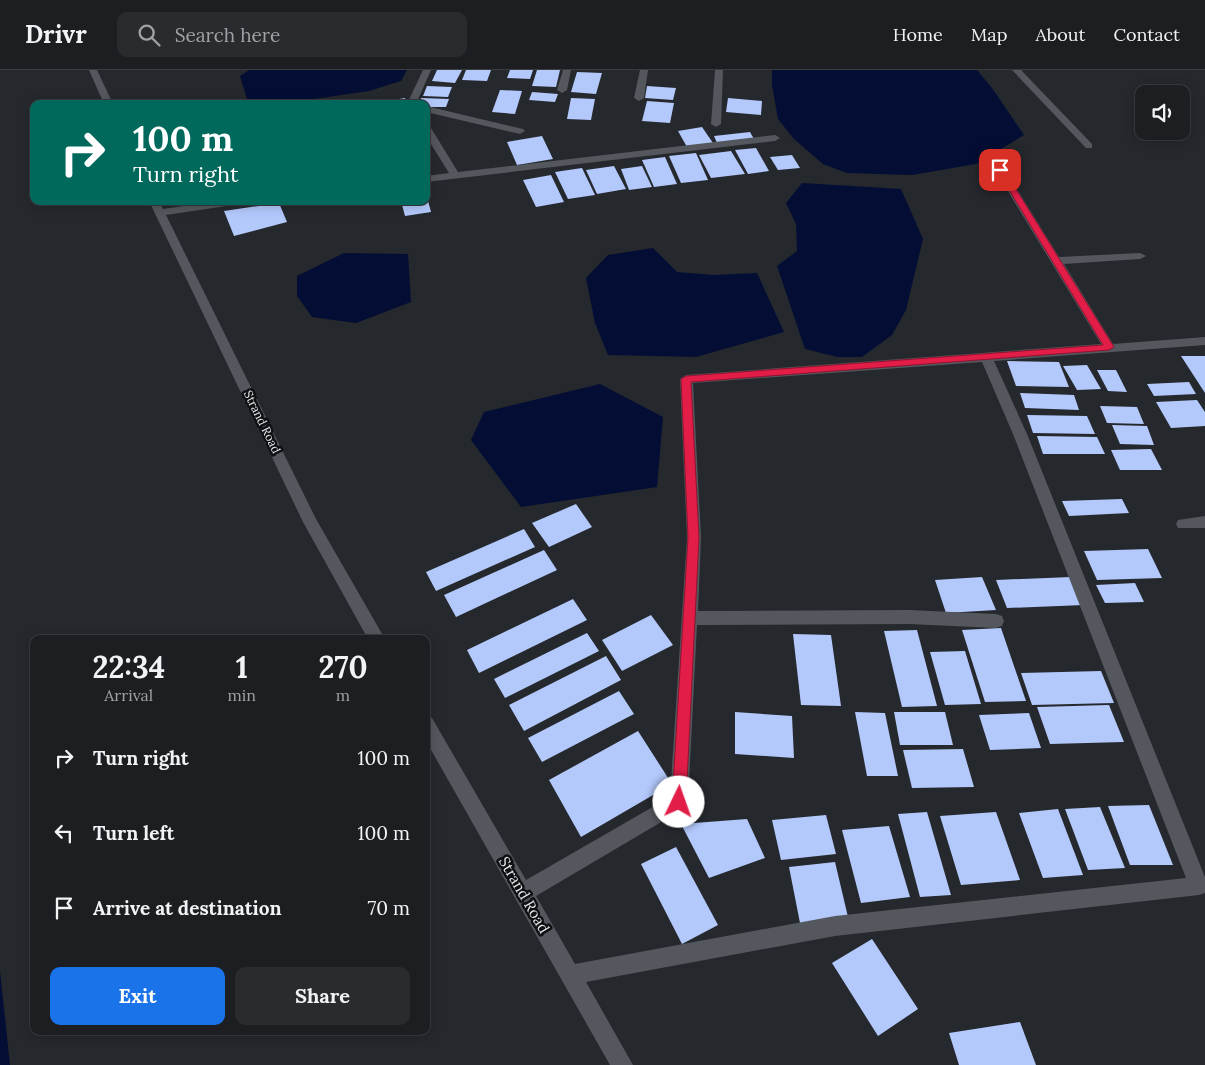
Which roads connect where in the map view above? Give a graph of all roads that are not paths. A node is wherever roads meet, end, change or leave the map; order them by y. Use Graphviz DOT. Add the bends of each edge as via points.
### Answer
graph roads {
  1 [pos="93,70"];
  2 [pos="426,70"];
  3 [pos="567,70"];
  4 [pos="644,70"];
  5 [pos="719,70"];
  6 [pos="1016,70"];
  7 [pos="562,90"];
  8 [pos="639,98"];
  9 [pos="106,100"];
  10 [pos="413,100"];
  11 [pos="430,110"];
  12 [pos="716,124"];
  13 [pos="520,131"];
  14 [pos="430,134"];
  15 [pos="775,138"];
  16 [pos="1089,146"];
  17 [pos="1000,170"];
  18 [pos="455,175"];
  19 [pos="430,178"];
  20 [pos="185,205"];
  21 [pos="157,207"];
  22 [pos="1140,256"];
  23 [pos="1057,261"];
  24 [pos="1205,341"];
  25 [pos="1109,347"];
  26 [pos="986,356"];
  27 [pos="1205,522"];
  28 [pos="1183,524"];
  29 [pos="689,618"];
  30 [pos="996,621"];
  31 [pos="375,635"];
  32 [pos="430,731"];
  33 [pos="523,893"];
  34 [pos="570,975"];
  35 [pos="622,1065"];
  1 -- 9 [label="street"];
  2 -- 10 [label="street"];
  3 -- 7 [label="street"];
  4 -- 8 [label="street"];
  5 -- 12 [label="street"];
  6 -- 16 [label="street"];
  11 -- 13 [label="street"];
  14 -- 18 [label="street"];
  15 -- 18 [label="street"];
  17 -- 23 [label="street"];
  18 -- 19 [label="street"];
  20 -- 21 [label="street"];
  21 -- 31 [label="street, Strand Road" via="310,522"];
  22 -- 23 [label="street"];
  23 -- 25 [label="street"];
  24 -- 25 [label="street"];
  25 -- 26 [label="street"];
  26 -- 29 [label="street" via="686,379 694,538"];
  26 -- 34 [label="street" via="1199,886 835,926"];
  27 -- 28 [label="street"];
  29 -- 30 [label="street"];
  29 -- 33 [label="street" via="679,802"];
  32 -- 33 [label="street, Strand Road"];
  33 -- 34 [label="street, Strand Road"];
  34 -- 35 [label="street, Strand Road"];
}
